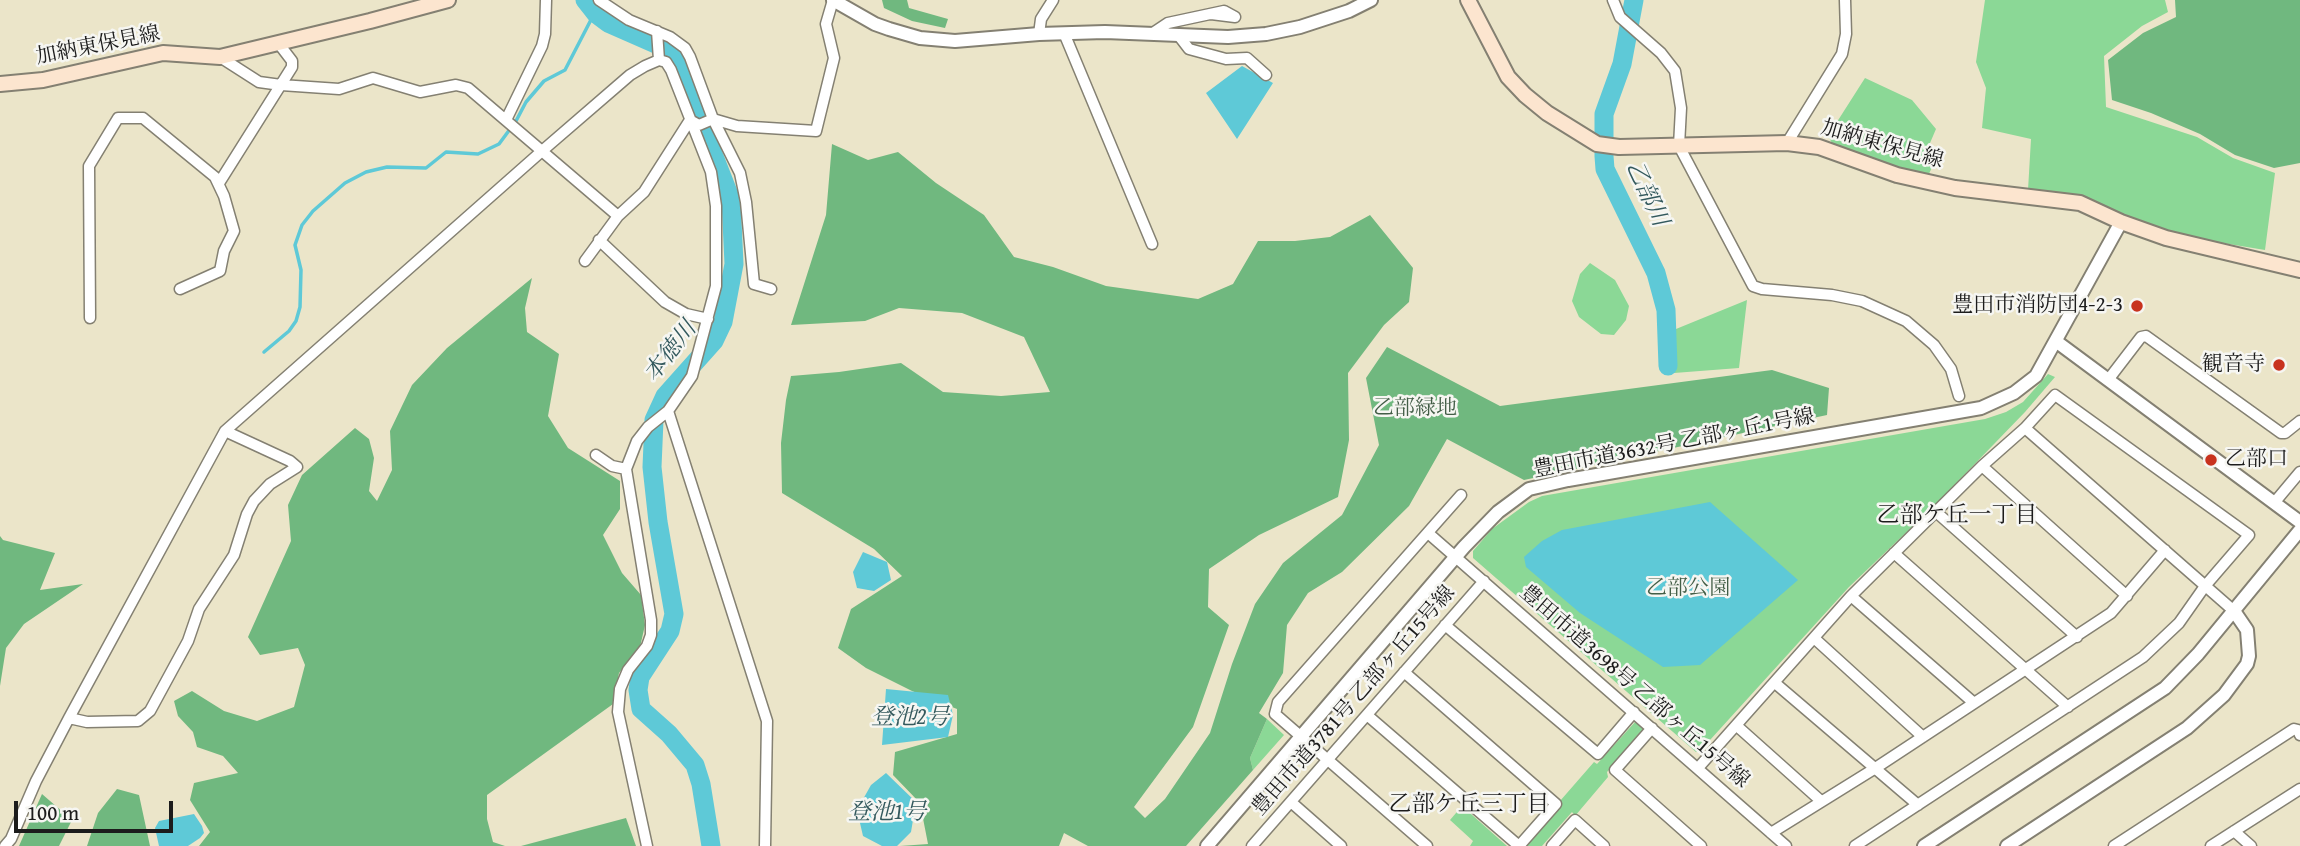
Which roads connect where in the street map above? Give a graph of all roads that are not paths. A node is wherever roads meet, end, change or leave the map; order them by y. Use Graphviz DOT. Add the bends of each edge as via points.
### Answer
graph roads {
  1 [pos="448,0"];
  2 [pos="546,0"];
  3 [pos="600,0"];
  4 [pos="833,0"];
  5 [pos="1053,0"];
  6 [pos="1371,0"];
  7 [pos="1468,0"];
  8 [pos="1614,0"];
  9 [pos="1845,0"];
  10 [pos="1211,14"];
  11 [pos="657,31"];
  12 [pos="1064,33"];
  13 [pos="1153,33"];
  14 [pos="1039,34"];
  15 [pos="1179,36"];
  16 [pos="279,44"];
  17 [pos="220,57"];
  18 [pos="659,60"];
  19 [pos="1266,75"];
  20 [pos="0,84"];
  21 [pos="281,85"];
  22 [pos="713,118"];
  23 [pos="506,120"];
  24 [pos="694,122"];
  25 [pos="1787,143"];
  26 [pos="1679,146"];
  27 [pos="542,151"];
  28 [pos="219,183"];
  29 [pos="618,216"];
  30 [pos="2121,222"];
  31 [pos="599,240"];
  32 [pos="1152,244"];
  33 [pos="585,261"];
  34 [pos="2300,270"];
  35 [pos="180,289"];
  36 [pos="771,289"];
  37 [pos="90,318"];
  38 [pos="707,322"];
  39 [pos="2057,342"];
  40 [pos="2108,380"];
  41 [pos="1959,396"];
  42 [pos="664,414"];
  43 [pos="2300,421"];
  44 [pos="2025,428"];
  45 [pos="225,431"];
  46 [pos="596,454"];
  47 [pos="1982,466"];
  48 [pos="626,469"];
  49 [pos="2300,472"];
  50 [pos="1461,495"];
  51 [pos="2274,503"];
  52 [pos="1935,511"];
  53 [pos="2300,522"];
  54 [pos="2300,530"];
  55 [pos="1428,533"];
  56 [pos="2165,550"];
  57 [pos="1894,553"];
  58 [pos="1456,556"];
  59 [pos="1484,581"];
  60 [pos="2205,586"];
  61 [pos="1851,596"];
  62 [pos="2127,596"];
  63 [pos="2234,611"];
  64 [pos="1445,625"];
  65 [pos="2077,637"];
  66 [pos="1814,638"];
  67 [pos="2027,669"];
  68 [pos="1405,672"];
  69 [pos="1775,683"];
  70 [pos="1974,703"];
  71 [pos="2068,707"];
  72 [pos="1634,712"];
  73 [pos="1367,715"];
  74 [pos="69,718"];
  75 [pos="1737,726"];
  76 [pos="1652,728"];
  77 [pos="2300,735"];
  78 [pos="1301,736"];
  79 [pos="1923,737"];
  80 [pos="1328,760"];
  81 [pos="1698,768"];
  82 [pos="1874,769"];
  83 [pos="2300,789"];
  84 [pos="1821,801"];
  85 [pos="1291,802"];
  86 [pos="1918,805"];
  87 [pos="2234,831"];
  88 [pos="1771,833"];
  89 [pos="5,846"];
  90 [pos="647,846"];
  91 [pos="765,846"];
  92 [pos="1207,846"];
  93 [pos="1252,846"];
  94 [pos="1341,846"];
  95 [pos="1427,846"];
  96 [pos="1552,846"];
  97 [pos="1604,846"];
  98 [pos="1701,846"];
  99 [pos="1786,846"];
  100 [pos="1855,846"];
  101 [pos="1924,846"];
  102 [pos="2007,846"];
  103 [pos="2114,846"];
  104 [pos="2211,846"];
  105 [pos="2251,846"];
  1 -- 16 [label="main road, 加納東保見線"];
  2 -- 23 [label="street" via="542,46"];
  3 -- 11 [label="street" via="629,20"];
  4 -- 14 [label="street" via="875,24 932,40"];
  4 -- 22 [label="street" via="826,24 834,58 816,131 737,126"];
  5 -- 14 [label="street" via="1041,19"];
  6 -- 15 [label="street" via="1300,27 1266,34"];
  7 -- 26 [label="main road, 加納東保見線" via="1508,77 1547,113 1597,144"];
  8 -- 26 [label="street" via="1620,17 1675,71 1681,108"];
  9 -- 25 [label="street" via="1842,54"];
  10 -- 13 [label="street" via="1168,23"];
  11 -- 18 [label="street"];
  11 -- 22 [label="street" via="685,48"];
  12 -- 13 [label="street"];
  12 -- 14 [label="street"];
  12 -- 32 [label="street"];
  13 -- 15 [label="street"];
  15 -- 19 [label="street" via="1189,49 1226,59 1247,58"];
  16 -- 17 [label="main road, 加納東保見線"];
  16 -- 21 [label="street" via="292,61"];
  17 -- 20 [label="main road, 加納東保見線" via="163,53"];
  17 -- 21 [label="street" via="259,82"];
  18 -- 24 [label="street" via="671,70"];
  18 -- 27 [label="street" via="631,75"];
  21 -- 23 [label="street" via="339,89 377,78 420,92 456,85 468,88"];
  21 -- 28 [label="street"];
  22 -- 24 [label="street"];
  22 -- 36 [label="street" via="740,173 754,284"];
  23 -- 27 [label="street"];
  24 -- 29 [label="street" via="644,192"];
  24 -- 38 [label="street" via="711,172 716,206 716,286"];
  25 -- 26 [label="main road, 加納東保見線"];
  25 -- 30 [label="main road, 加納東保見線" via="1819,147 1897,175 1958,188 2080,203"];
  26 -- 41 [label="street" via="1753,286 1862,301 1906,321 1940,353 1951,369"];
  27 -- 29 [label="street"];
  27 -- 45 [label="street"];
  28 -- 35 [label="street" via="234,231 220,271"];
  28 -- 37 [label="street" via="143,118 118,118 89,166"];
  29 -- 31 [label="street"];
  30 -- 34 [label="main road, 加納東保見線" via="2166,238"];
  30 -- 39 [label="street, 豊田市道3632号 乙部ヶ丘1号線"];
  31 -- 33 [label="street"];
  31 -- 38 [label="street" via="665,302"];
  38 -- 42 [label="street" via="692,376"];
  39 -- 40 [label="street"];
  39 -- 58 [label="street, 豊田市道3632号 乙部ヶ丘1号線" via="2036,376 2014,393 1981,408 1529,489 1497,512"];
  40 -- 43 [label="street" via="2146,336 2281,433"];
  40 -- 51 [label="street"];
  42 -- 48 [label="street" via="637,442"];
  42 -- 91 [label="street" via="767,721"];
  44 -- 47 [label="street"];
  44 -- 56 [label="street"];
  44 -- 60 [label="street" via="2055,395 2249,535"];
  45 -- 74 [label="street"];
  45 -- 74 [label="street" via="297,467 254,501 234,555 199,610 188,641 150,711 138,721"];
  46 -- 48 [label="street" via="612,466"];
  47 -- 52 [label="street"];
  47 -- 62 [label="street"];
  48 -- 90 [label="street" via="651,635 628,670 618,712"];
  49 -- 51 [label="street"];
  50 -- 55 [label="street"];
  51 -- 53 [label="street"];
  52 -- 57 [label="street"];
  52 -- 65 [label="street"];
  54 -- 63 [label="street"];
  55 -- 58 [label="street, 豊田市道3698号 乙部ヶ丘15号線"];
  55 -- 78 [label="street" via="1278,702 1275,714"];
  56 -- 60 [label="street"];
  56 -- 62 [label="street"];
  57 -- 61 [label="street"];
  57 -- 67 [label="street"];
  58 -- 59 [label="street, 豊田市道3698号 乙部ヶ丘15号線"];
  58 -- 78 [label="street, 豊田市道3632号 乙部ヶ丘1号線"];
  59 -- 64 [label="street, 豊田市道3781号 乙部ヶ丘15号線"];
  59 -- 72 [label="street, 豊田市道3698号 乙部ヶ丘15号線"];
  60 -- 63 [label="street"];
  60 -- 71 [label="street" via="2179,623 2143,657"];
  61 -- 66 [label="street"];
  61 -- 70 [label="street"];
  62 -- 65 [label="street"];
  63 -- 101 [label="street" via="2165,688"];
  63 -- 102 [label="street" via="2247,630 2249,656 2224,695 2187,727"];
  64 -- 68 [label="street, 豊田市道3781号 乙部ヶ丘15号線"];
  64 -- 72 [label="street" via="1598,754"];
  65 -- 67 [label="street"];
  66 -- 69 [label="street"];
  66 -- 79 [label="street"];
  67 -- 70 [label="street"];
  67 -- 71 [label="street"];
  68 -- 73 [label="street, 豊田市道3781号 乙部ヶ丘15号線"];
  68 -- 73 [label="street" via="1556,804 1519,846"];
  69 -- 75 [label="street"];
  69 -- 82 [label="street"];
  70 -- 79 [label="street"];
  71 -- 86 [label="street"];
  72 -- 76 [label="street, 豊田市道3698号 乙部ヶ丘15号線"];
  73 -- 80 [label="street, 豊田市道3781号 乙部ヶ丘15号線"];
  74 -- 89 [label="street"];
  75 -- 81 [label="street"];
  75 -- 84 [label="street"];
  76 -- 81 [label="street, 豊田市道3698号 乙部ヶ丘15号線"];
  76 -- 98 [label="street" via="1615,770"];
  77 -- 103 [label="street" via="2294,729"];
  78 -- 80 [label="street"];
  78 -- 92 [label="street, 豊田市道3632号 乙部ヶ丘1号線"];
  79 -- 82 [label="street"];
  80 -- 85 [label="street, 豊田市道3781号 乙部ヶ丘15号線"];
  80 -- 95 [label="street"];
  81 -- 88 [label="street, 豊田市道3698号 乙部ヶ丘15号線"];
  82 -- 84 [label="street"];
  82 -- 86 [label="street"];
  83 -- 87 [label="street"];
  84 -- 88 [label="street"];
  85 -- 93 [label="street, 豊田市道3781号 乙部ヶ丘15号線"];
  85 -- 94 [label="street"];
  86 -- 100 [label="street"];
  87 -- 104 [label="street"];
  87 -- 105 [label="street"];
  88 -- 99 [label="street, 豊田市道3698号 乙部ヶ丘15号線"];
  96 -- 97 [label="street" via="1575,820"];
}
